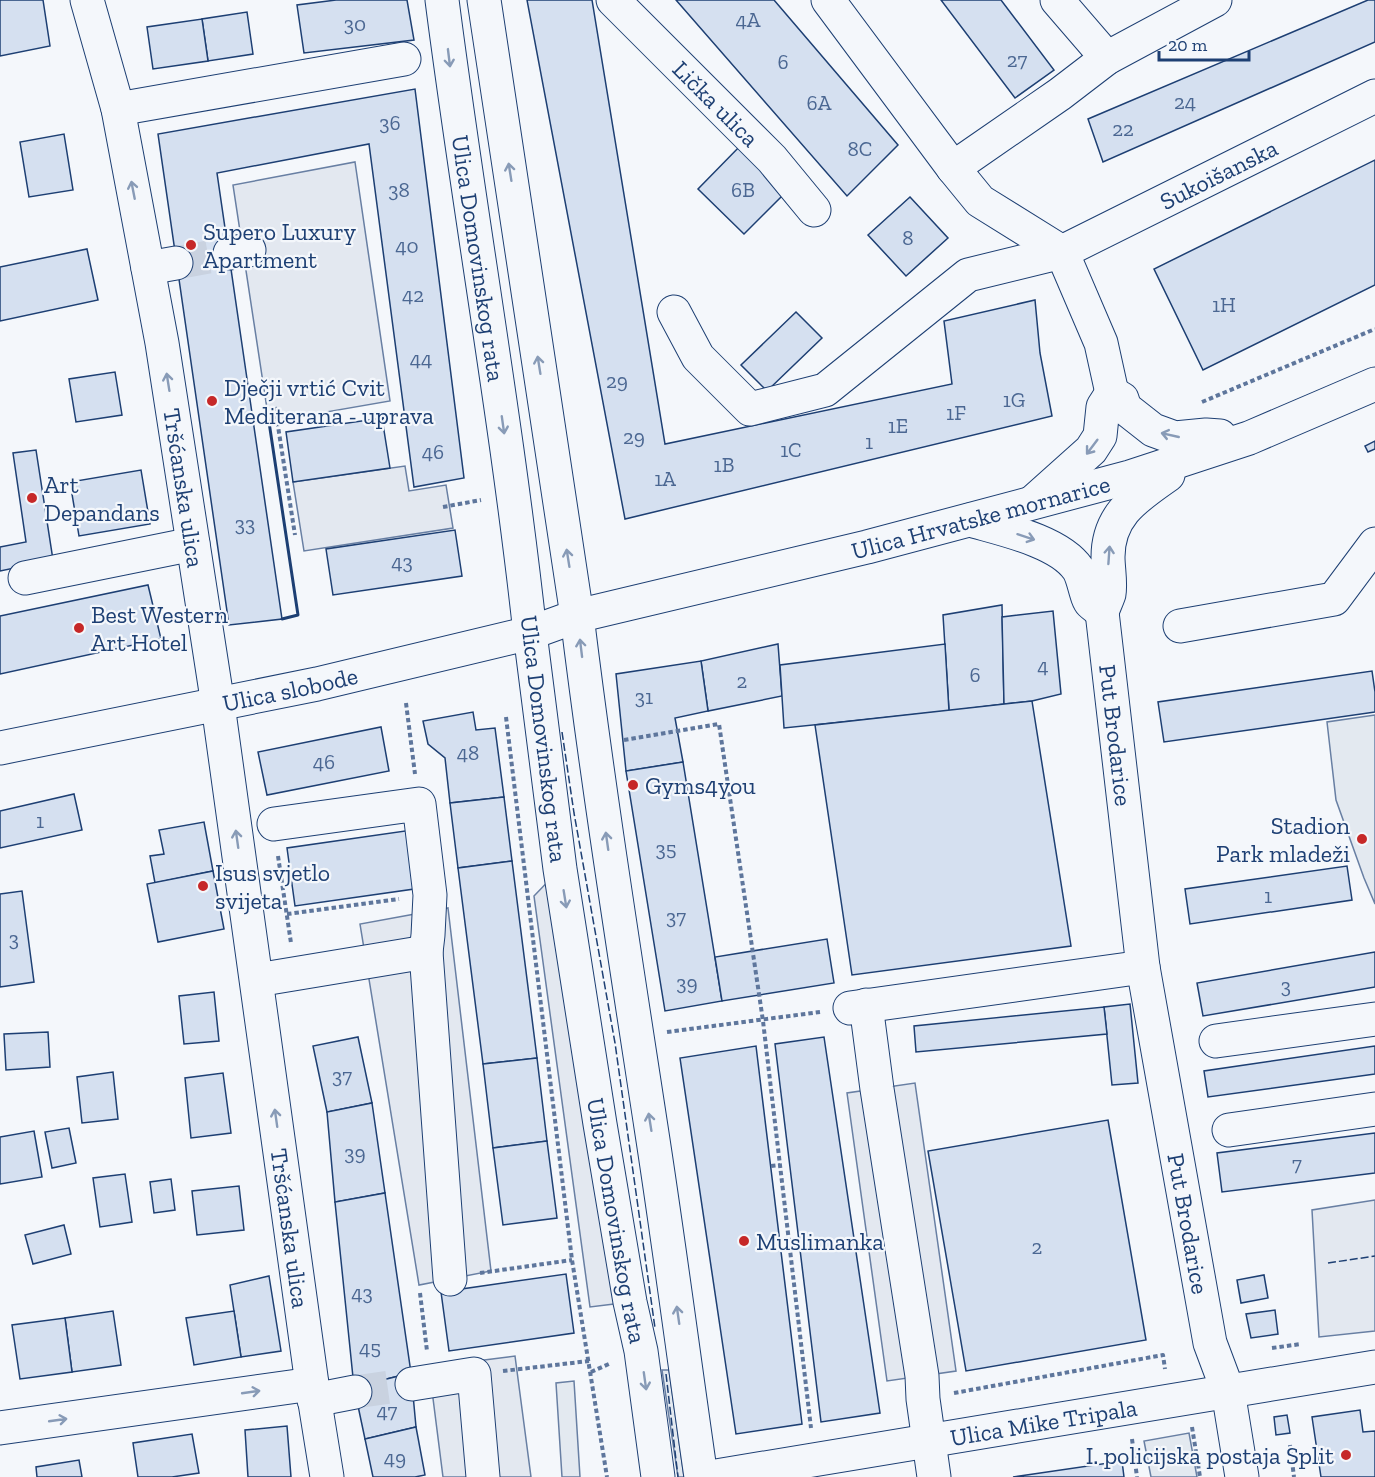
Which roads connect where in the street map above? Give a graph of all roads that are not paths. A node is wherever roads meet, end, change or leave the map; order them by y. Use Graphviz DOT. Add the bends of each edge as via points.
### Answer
graph roads {
  1 [pos="87,0"];
  2 [pos="442,0"];
  3 [pos="484,0"];
  4 [pos="613,0"];
  5 [pos="828,0"];
  6 [pos="1057,0"];
  7 [pos="1215,0"];
  8 [pos="1107,58"];
  9 [pos="404,59"];
  10 [pos="1375,96"];
  11 [pos="118,109"];
  12 [pos="953,168"];
  13 [pos="814,210"];
  14 [pos="1062,252"];
  15 [pos="674,312"];
  16 [pos="1375,384"];
  17 [pos="1112,393"];
  18 [pos="1249,438"];
  19 [pos="1192,457"];
  20 [pos="1030,504"];
  21 [pos="970,520"];
  22 [pos="194,544"];
  23 [pos="1375,544"];
  24 [pos="26,578"];
  25 [pos="1102,612"];
  26 [pos="577,616"];
  27 [pos="1180,627"];
  28 [pos="530,633"];
  29 [pos="218,705"];
  30 [pos="0,748"];
  31 [pos="274,824"];
  32 [pos="426,952"];
  33 [pos="1143,967"];
  34 [pos="257,980"];
  35 [pos="1375,1019"];
  36 [pos="1216,1041"];
  37 [pos="1375,1109"];
  38 [pos="1229,1130"];
  39 [pos="450,1279"];
  40 [pos="1375,1367"];
  41 [pos="412,1384"];
  42 [pos="1228,1391"];
  43 [pos="313,1392"];
  44 [pos="355,1392"];
  45 [pos="0,1428"];
  46 [pos="929,1441"];
  47 [pos="327,1477"];
  48 [pos="483,1477"];
  49 [pos="658,1477"];
  50 [pos="700,1477"];
  51 [pos="710,1477"];
  52 [pos="934,1477"];
  53 [pos="1242,1477"];
  1 -- 11 [label="street, Tršćanska ulica"];
  2 -- 28 [label="street, Ulica Domovinskog rata, one-way"];
  26 -- 3 [label="street, Ulica Domovinskog rata, one-way"];
  4 -- 13 [label="street, Lička ulica" via="772,159"];
  5 -- 12 [label="street"];
  6 -- 8 [label="street"];
  7 -- 8 [label="street"];
  8 -- 12 [label="street"];
  9 -- 11 [label="street"];
  10 -- 14 [label="street, Sukoišanska"];
  22 -- 11 [label="street, Tršćanska ulica, one-way" via="162,343 162,266"];
  12 -- 14 [label="street" via="980,201"];
  14 -- 15 [label="street, Sukoišanska" via="968,275 825,390 750,409 698,357"];
  14 -- 17 [label="street" via="1101,343"];
  16 -- 18 [label="street, Ulica Hrvatske mornarice"];
  18 -- 17 [label="street, one-way" via="1175,438 1153,430"];
  17 -- 20 [label="street, one-way" via="1103,407 1100,436 1091,450"];
  18 -- 19 [label="street, Ulica Hrvatske mornarice"];
  19 -- 20 [label="street, Ulica Hrvatske mornarice"];
  25 -- 19 [label="street, one-way" via="1109,593 1111,534 1118,519 1132,500"];
  20 -- 21 [label="street, Ulica Hrvatske mornarice"];
  21 -- 25 [label="street, one-way" via="1051,547 1078,569 1089,602"];
  21 -- 26 [label="street, Ulica Hrvatske mornarice"];
  22 -- 24 [label="street"];
  22 -- 29 [label="street, Tršćanska ulica"];
  23 -- 27 [label="street" via="1334,599"];
  25 -- 33 [label="street, Put Brodarice"];
  26 -- 28 [label="street, Ulica slobode"];
  50 -- 26 [label="street, Ulica Domovinskog rata, one-way"];
  28 -- 29 [label="street, Ulica slobode"];
  28 -- 49 [label="street, Ulica Domovinskog rata, one-way" via="560,869"];
  29 -- 30 [label="street, Ulica slobode"];
  34 -- 29 [label="street, Tršćanska ulica, one-way"];
  31 -- 32 [label="street" via="419,804 430,894"];
  32 -- 34 [label="street"];
  32 -- 39 [label="street"];
  33 -- 42 [label="street, Put Brodarice" via="1202,1230 1210,1343"];
  33 -- 46 [label="street" via="858,1006 877,1089"];
  43 -- 34 [label="street, Tršćanska ulica, one-way"];
  35 -- 36 [label="street"];
  37 -- 38 [label="street"];
  40 -- 42 [label="street, Ulica Mike Tripala"];
  41 -- 48 [label="street" via="474,1374"];
  42 -- 46 [label="street, Ulica Mike Tripala"];
  42 -- 53 [label="street, Put Brodarice"];
  43 -- 44 [label="street"];
  45 -- 43 [label="street, one-way"];
  43 -- 47 [label="street, Tršćanska ulica"];
  46 -- 51 [label="street, Ulica Mike Tripala"];
  46 -- 52 [label="street"];
}
